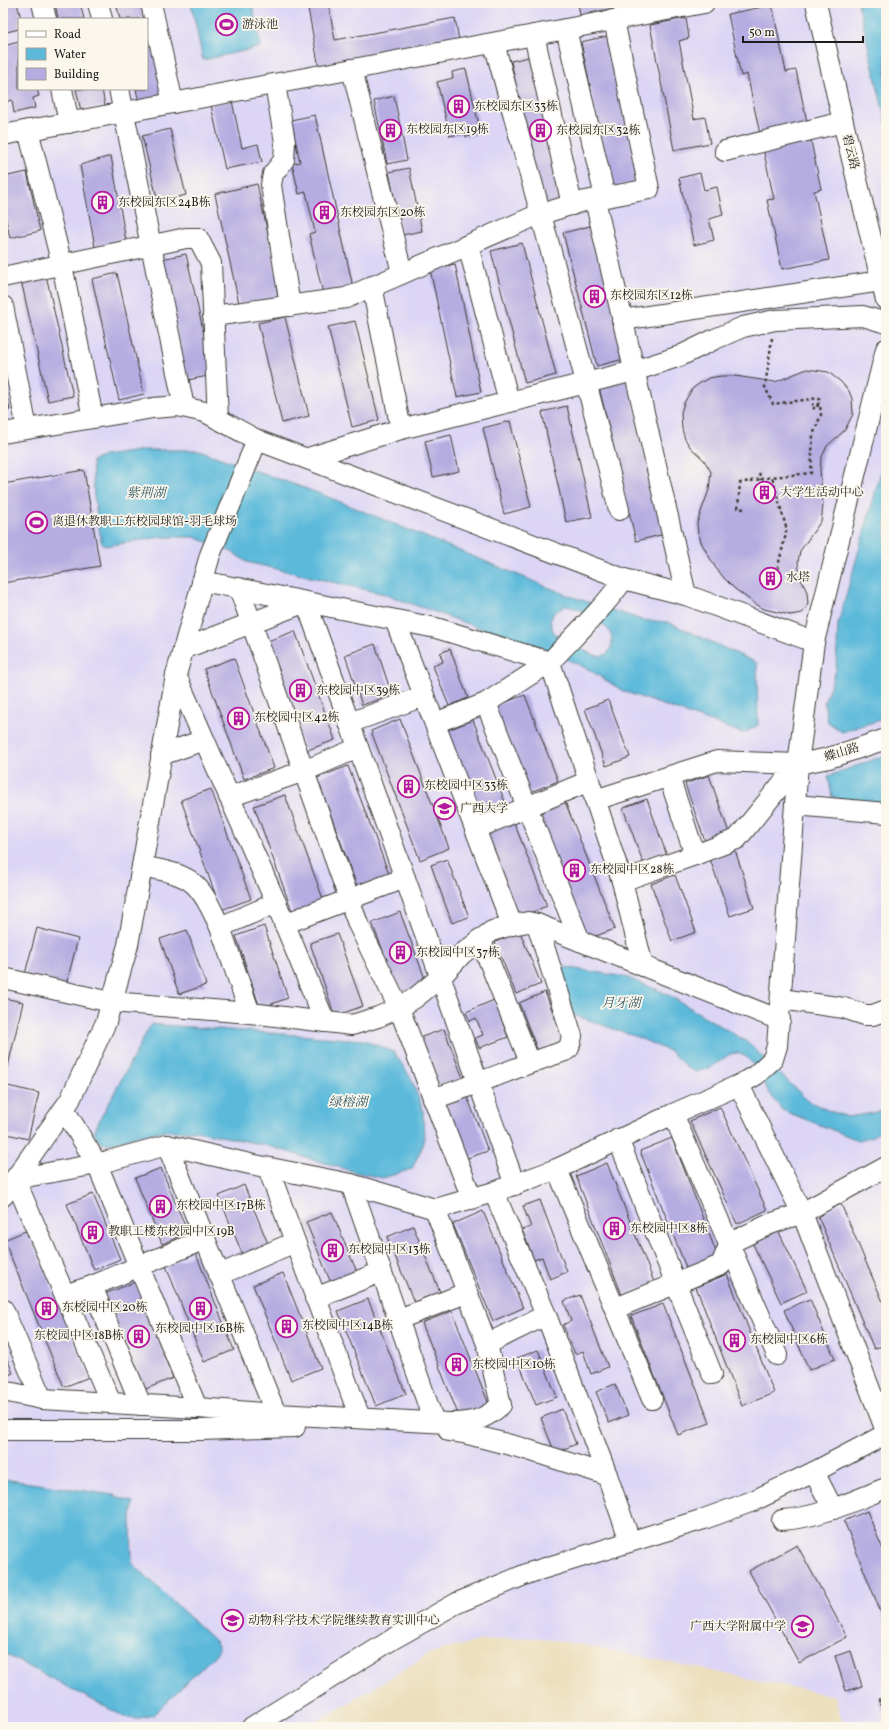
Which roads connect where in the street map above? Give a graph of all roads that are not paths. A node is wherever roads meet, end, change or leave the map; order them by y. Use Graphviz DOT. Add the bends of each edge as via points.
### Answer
graph roads {
  1 [pos="42,3"];
  2 [pos="98,3"];
  3 [pos="151,3"];
  4 [pos="704,3"];
  5 [pos="816,3"];
  6 [pos="46,18"];
  7 [pos="102,18"];
  8 [pos="614,20"];
  9 [pos="566,29"];
  10 [pos="534,35"];
  11 [pos="494,42"];
  12 [pos="352,69"];
  13 [pos="274,84"];
  14 [pos="62,90"];
  15 [pos="119,90"];
  16 [pos="173,103"];
  17 [pos="125,112"];
  18 [pos="843,122"];
  19 [pos="69,123"];
  20 [pos="28,130"];
  21 [pos="3,135"];
  22 [pos="725,151"];
  23 [pos="600,199"];
  24 [pos="572,205"];
  25 [pos="540,215"];
  26 [pos="152,245"];
  27 [pos="468,245"];
  28 [pos="62,265"];
  29 [pos="402,273"];
  30 [pos="3,277"];
  31 [pos="881,281"];
  32 [pos="372,286"];
  33 [pos="886,300"];
  34 [pos="3,306"];
  35 [pos="290,306"];
  36 [pos="213,316"];
  37 [pos="622,320"];
  38 [pos="886,323"];
  39 [pos="886,349"];
  40 [pos="634,371"];
  41 [pos="587,382"];
  42 [pos="509,402"];
  43 [pos="184,407"];
  44 [pos="93,418"];
  45 [pos="218,419"];
  46 [pos="27,429"];
  47 [pos="401,429"];
  48 [pos="3,433"];
  49 [pos="253,448"];
  50 [pos="308,458"];
  51 [pos="619,510"];
  52 [pos="624,579"];
  53 [pos="202,581"];
  54 [pos="239,588"];
  55 [pos="686,595"];
  56 [pos="306,602"];
  57 [pos="395,620"];
  58 [pos="251,623"];
  59 [pos="814,642"];
  60 [pos="183,650"];
  61 [pos="553,659"];
  62 [pos="176,675"];
  63 [pos="424,696"];
  64 [pos="486,703"];
  65 [pos="349,723"];
  66 [pos="434,723"];
  67 [pos="886,739"];
  68 [pos="204,740"];
  69 [pos="358,748"];
  70 [pos="162,755"];
  71 [pos="798,764"];
  72 [pos="304,771"];
  73 [pos="669,777"];
  74 [pos="589,781"];
  75 [pos="229,797"];
  76 [pos="595,800"];
  77 [pos="795,805"];
  78 [pos="528,807"];
  79 [pos="886,813"];
  80 [pos="475,829"];
  81 [pos="695,855"];
  82 [pos="142,866"];
  83 [pos="405,878"];
  84 [pos="622,881"];
  85 [pos="349,899"];
  86 [pos="276,903"];
  87 [pos="284,924"];
  88 [pos="537,924"];
  89 [pos="512,925"];
  90 [pos="220,927"];
  91 [pos="480,939"];
  92 [pos="580,941"];
  93 [pos="643,966"];
  94 [pos="441,977"];
  95 [pos="3,978"];
  96 [pos="781,999"];
  97 [pos="111,1002"];
  98 [pos="399,1008"];
  99 [pos="886,1010"];
  100 [pos="250,1013"];
  101 [pos="780,1020"];
  102 [pos="325,1022"];
  103 [pos="530,1062"];
  104 [pos="747,1080"];
  105 [pos="478,1084"];
  106 [pos="433,1099"];
  107 [pos="64,1109"];
  108 [pos="673,1114"];
  109 [pos="618,1139"];
  110 [pos="166,1145"];
  111 [pos="97,1164"];
  112 [pos="268,1168"];
  113 [pos="886,1168"];
  114 [pos="557,1169"];
  115 [pos="16,1179"];
  116 [pos="351,1184"];
  117 [pos="515,1185"];
  118 [pos="494,1192"];
  119 [pos="3,1196"];
  120 [pos="472,1199"];
  121 [pos="435,1210"];
  122 [pos="802,1213"];
  123 [pos="205,1239"];
  124 [pos="295,1242"];
  125 [pos="730,1243"];
  126 [pos="140,1267"];
  127 [pos="381,1272"];
  128 [pos="220,1275"];
  129 [pos="676,1285"];
  130 [pos="92,1286"];
  131 [pos="466,1293"];
  132 [pos="65,1295"];
  133 [pos="315,1298"];
  134 [pos="616,1308"];
  135 [pos="3,1309"];
  136 [pos="546,1315"];
  137 [pos="399,1319"];
  138 [pos="487,1344"];
  139 [pos="777,1355"];
  140 [pos="712,1374"];
  141 [pos="3,1391"];
  142 [pos="42,1399"];
  143 [pos="652,1399"];
  144 [pos="111,1403"];
  145 [pos="140,1405"];
  146 [pos="197,1408"];
  147 [pos="276,1414"];
  148 [pos="360,1418"];
  149 [pos="434,1422"];
  150 [pos="3,1430"];
  151 [pos="886,1431"];
  152 [pos="886,1434"];
  153 [pos="814,1472"];
  154 [pos="607,1475"];
  155 [pos="886,1488"];
  156 [pos="833,1508"];
  157 [pos="782,1520"];
  158 [pos="630,1541"];
  159 [pos="252,1727"];
  1 -- 6 [label="street"];
  2 -- 7 [label="street"];
  3 -- 16 [label="street"];
  4 -- 8 [label="street"];
  5 -- 18 [label="street, 碧云路"];
  8 -- 9 [label="street"];
  8 -- 23 [label="street" via="650,189"];
  9 -- 10 [label="street"];
  9 -- 23 [label="street"];
  10 -- 11 [label="street"];
  10 -- 24 [label="street"];
  11 -- 12 [label="street"];
  11 -- 25 [label="street"];
  12 -- 13 [label="street"];
  12 -- 29 [label="street"];
  13 -- 16 [label="street"];
  13 -- 35 [label="street" via="284,142 284,160 273,174 271,185"];
  14 -- 19 [label="street"];
  15 -- 17 [label="street"];
  16 -- 17 [label="street"];
  17 -- 19 [label="street"];
  17 -- 26 [label="street"];
  18 -- 22 [label="street"];
  18 -- 31 [label="street, 碧云路"];
  19 -- 20 [label="street"];
  20 -- 21 [label="street"];
  20 -- 28 [label="street"];
  23 -- 24 [label="street"];
  23 -- 37 [label="street"];
  24 -- 25 [label="street"];
  25 -- 27 [label="street"];
  25 -- 41 [label="street"];
  26 -- 28 [label="street"];
  26 -- 36 [label="street" via="198,238 211,263"];
  26 -- 43 [label="street"];
  27 -- 29 [label="street"];
  27 -- 42 [label="street"];
  28 -- 30 [label="street"];
  28 -- 44 [label="street"];
  29 -- 32 [label="street"];
  31 -- 33 [label="street, 碧云路"];
  31 -- 37 [label="street"];
  32 -- 35 [label="street" via="346,298"];
  32 -- 47 [label="street"];
  34 -- 46 [label="street"];
  35 -- 36 [label="street"];
  36 -- 45 [label="street"];
  37 -- 40 [label="street"];
  38 -- 40 [label="street" via="863,316 775,320 743,328 680,356"];
  39 -- 59 [label="street"];
  40 -- 41 [label="street"];
  40 -- 55 [label="street"];
  41 -- 42 [label="street"];
  41 -- 51 [label="street"];
  42 -- 47 [label="street"];
  43 -- 44 [label="street" via="153,408"];
  43 -- 45 [label="street" via="205,412"];
  44 -- 46 [label="street"];
  45 -- 49 [label="street"];
  46 -- 48 [label="street"];
  47 -- 50 [label="street"];
  49 -- 50 [label="street"];
  49 -- 53 [label="street"];
  50 -- 52 [label="street"];
  52 -- 55 [label="street"];
  52 -- 61 [label="street" via="590,622"];
  53 -- 54 [label="street"];
  53 -- 60 [label="street"];
  54 -- 56 [label="street"];
  54 -- 58 [label="street"];
  55 -- 59 [label="street"];
  56 -- 57 [label="street"];
  56 -- 58 [label="street"];
  56 -- 65 [label="street"];
  57 -- 61 [label="street" via="436,628"];
  57 -- 63 [label="street"];
  58 -- 60 [label="street"];
  58 -- 72 [label="street"];
  59 -- 71 [label="street"];
  60 -- 62 [label="street"];
  61 -- 64 [label="street"];
  61 -- 74 [label="street"];
  62 -- 68 [label="street"];
  62 -- 70 [label="street"];
  63 -- 65 [label="street"];
  63 -- 66 [label="street"];
  64 -- 66 [label="street"];
  64 -- 78 [label="street"];
  65 -- 69 [label="street"];
  66 -- 80 [label="street"];
  67 -- 71 [label="street, 蝶山路" via="829,758"];
  68 -- 70 [label="street"];
  68 -- 75 [label="street"];
  69 -- 72 [label="street"];
  69 -- 83 [label="street"];
  70 -- 82 [label="street"];
  71 -- 73 [label="street, 蝶山路" via="717,762"];
  71 -- 77 [label="street"];
  71 -- 81 [label="street" via="737,839"];
  72 -- 75 [label="street"];
  72 -- 85 [label="street"];
  73 -- 76 [label="street, 蝶山路"];
  73 -- 81 [label="street"];
  74 -- 76 [label="street"];
  74 -- 78 [label="street"];
  75 -- 86 [label="street"];
  76 -- 84 [label="street"];
  77 -- 79 [label="street"];
  77 -- 96 [label="street"];
  78 -- 80 [label="street"];
  78 -- 92 [label="street"];
  80 -- 89 [label="street"];
  81 -- 84 [label="street"];
  82 -- 90 [label="street" via="179,875 196,886 206,899"];
  82 -- 97 [label="street" via="128,945"];
  83 -- 85 [label="street"];
  83 -- 94 [label="street"];
  84 -- 93 [label="street"];
  85 -- 87 [label="street"];
  85 -- 98 [label="street" via="358,924"];
  86 -- 87 [label="street"];
  86 -- 90 [label="street"];
  87 -- 102 [label="street"];
  88 -- 89 [label="street" via="528,922"];
  88 -- 92 [label="street"];
  88 -- 103 [label="street" via="572,1036 569,1048 565,1051"];
  89 -- 91 [label="street" via="492,931"];
  90 -- 100 [label="street"];
  91 -- 94 [label="street"];
  91 -- 103 [label="street"];
  92 -- 93 [label="street"];
  93 -- 101 [label="street"];
  94 -- 98 [label="street"];
  94 -- 105 [label="street"];
  95 -- 97 [label="street"];
  96 -- 99 [label="street" via="844,1008 865,1015"];
  96 -- 101 [label="street"];
  97 -- 100 [label="street"];
  97 -- 107 [label="street" via="106,1022"];
  98 -- 102 [label="street" via="352,1025"];
  98 -- 106 [label="street"];
  100 -- 102 [label="street"];
  101 -- 104 [label="street" via="773,1059"];
  103 -- 105 [label="street"];
  104 -- 108 [label="street"];
  104 -- 122 [label="street"];
  105 -- 106 [label="street"];
  105 -- 117 [label="street"];
  106 -- 120 [label="street"];
  107 -- 111 [label="street"];
  107 -- 115 [label="street"];
  108 -- 109 [label="street"];
  108 -- 125 [label="street"];
  109 -- 114 [label="street"];
  109 -- 129 [label="street"];
  110 -- 111 [label="street"];
  110 -- 112 [label="street"];
  110 -- 123 [label="street"];
  111 -- 115 [label="street"];
  111 -- 126 [label="street"];
  112 -- 116 [label="street"];
  112 -- 124 [label="street"];
  113 -- 122 [label="street"];
  114 -- 117 [label="street"];
  114 -- 134 [label="street"];
  115 -- 119 [label="street"];
  115 -- 132 [label="street"];
  116 -- 121 [label="street"];
  116 -- 127 [label="street"];
  117 -- 118 [label="street"];
  118 -- 120 [label="street"];
  118 -- 136 [label="street"];
  120 -- 121 [label="street"];
  121 -- 131 [label="street"];
  122 -- 125 [label="street" via="770,1224"];
  122 -- 151 [label="street"];
  123 -- 126 [label="street"];
  123 -- 128 [label="street"];
  124 -- 128 [label="street"];
  124 -- 133 [label="street"];
  125 -- 129 [label="street" via="721,1265"];
  125 -- 139 [label="street"];
  126 -- 130 [label="street"];
  126 -- 146 [label="street"];
  127 -- 133 [label="street"];
  127 -- 137 [label="street"];
  128 -- 147 [label="street"];
  129 -- 134 [label="street"];
  129 -- 140 [label="street"];
  130 -- 132 [label="street"];
  130 -- 145 [label="street"];
  131 -- 137 [label="street"];
  131 -- 138 [label="street"];
  132 -- 144 [label="street"];
  133 -- 148 [label="street"];
  134 -- 143 [label="street"];
  135 -- 142 [label="street"];
  136 -- 138 [label="street"];
  136 -- 154 [label="street"];
  137 -- 149 [label="street"];
  138 -- 149 [label="street" via="501,1405 486,1417 467,1423"];
  141 -- 142 [label="street"];
  142 -- 144 [label="street"];
  144 -- 145 [label="street"];
  145 -- 146 [label="street"];
  146 -- 147 [label="street"];
  147 -- 148 [label="street"];
  148 -- 149 [label="street"];
  150 -- 154 [label="street" via="201,1430 377,1424 464,1432"];
  152 -- 153 [label="street"];
  153 -- 156 [label="street"];
  153 -- 158 [label="street" via="753,1501"];
  154 -- 158 [label="street"];
  155 -- 156 [label="street"];
  156 -- 157 [label="street"];
  158 -- 159 [label="street" via="529,1573 457,1603 393,1639"];
}
